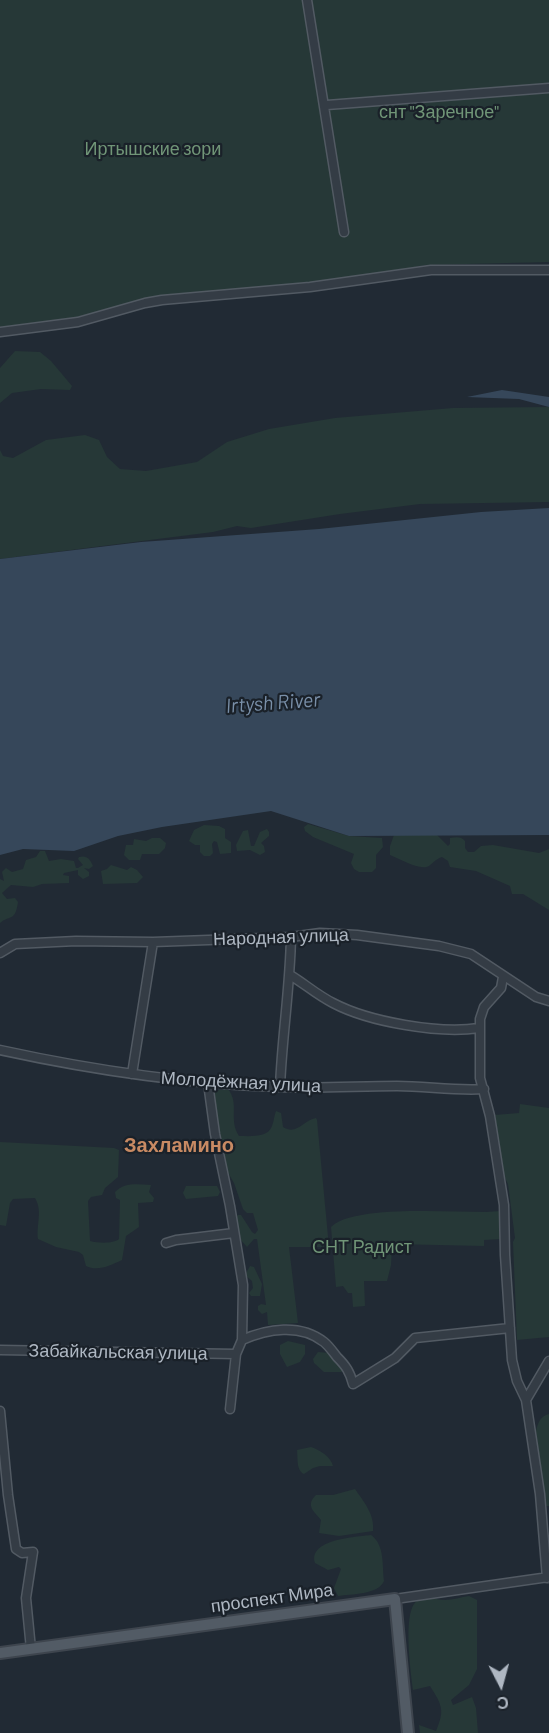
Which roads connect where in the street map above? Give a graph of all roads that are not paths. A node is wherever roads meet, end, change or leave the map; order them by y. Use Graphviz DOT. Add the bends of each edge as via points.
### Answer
graph roads {
  1 [pos="307,0"];
  2 [pos="549,88"];
  3 [pos="327,105"];
  4 [pos="344,232"];
  5 [pos="549,270"];
  6 [pos="0,332"];
  7 [pos="291,938"];
  8 [pos="153,942"];
  9 [pos="0,953"];
  10 [pos="290,975"];
  11 [pos="503,977"];
  12 [pos="549,1001"];
  13 [pos="479,1028"];
  14 [pos="0,1050"];
  15 [pos="132,1074"];
  16 [pos="208,1083"];
  17 [pos="280,1087"];
  18 [pos="484,1089"];
  19 [pos="234,1233"];
  20 [pos="166,1243"];
  21 [pos="510,1328"];
  22 [pos="242,1340"];
  23 [pos="0,1350"];
  24 [pos="236,1354"];
  25 [pos="549,1361"];
  26 [pos="526,1400"];
  27 [pos="230,1409"];
  28 [pos="0,1411"];
  29 [pos="548,1578"];
  30 [pos="394,1599"];
  31 [pos="31,1649"];
  32 [pos="0,1653"];
  33 [pos="408,1733"];
  1 -- 4 [label="street"];
  2 -- 3 [label="street"];
  5 -- 6 [label="street" via="431,270 310,287 174,298 69,323"];
  7 -- 8 [label="street, Народная улица"];
  7 -- 10 [label="street"];
  7 -- 11 [label="street, Народная улица" via="320,933 440,946 471,954"];
  8 -- 9 [label="street, Народная улица" via="15,944"];
  8 -- 15 [label="street"];
  10 -- 13 [label="street" via="336,1005 386,1020 445,1031"];
  10 -- 17 [label="street"];
  11 -- 12 [label="street, Народная улица"];
  11 -- 13 [label="street" via="501,988 484,1007"];
  13 -- 18 [label="street" via="480,1078"];
  14 -- 15 [label="street, Молодёжная улица"];
  15 -- 16 [label="street, Молодёжная улица"];
  16 -- 17 [label="street, Молодёжная улица"];
  16 -- 19 [label="street"];
  17 -- 18 [label="street, Молодёжная улица"];
  18 -- 21 [label="street" via="504,1205"];
  19 -- 20 [label="street"];
  19 -- 22 [label="street" via="243,1285"];
  21 -- 22 [label="street" via="415,1338 395,1358 353,1384 350,1371 314,1336 272,1330"];
  21 -- 26 [label="street" via="512,1360"];
  22 -- 24 [label="street"];
  23 -- 24 [label="street, Забайкальская улица"];
  24 -- 27 [label="street"];
  25 -- 26 [label="street"];
  26 -- 29 [label="street"];
  28 -- 31 [label="street" via="16,1549 33,1552 26,1598"];
  29 -- 30 [label="street, проспект Мира"];
  30 -- 31 [label="main road, проспект Мира"];
  30 -- 33 [label="main road"];
  31 -- 32 [label="main road, проспект Мира"];
}
